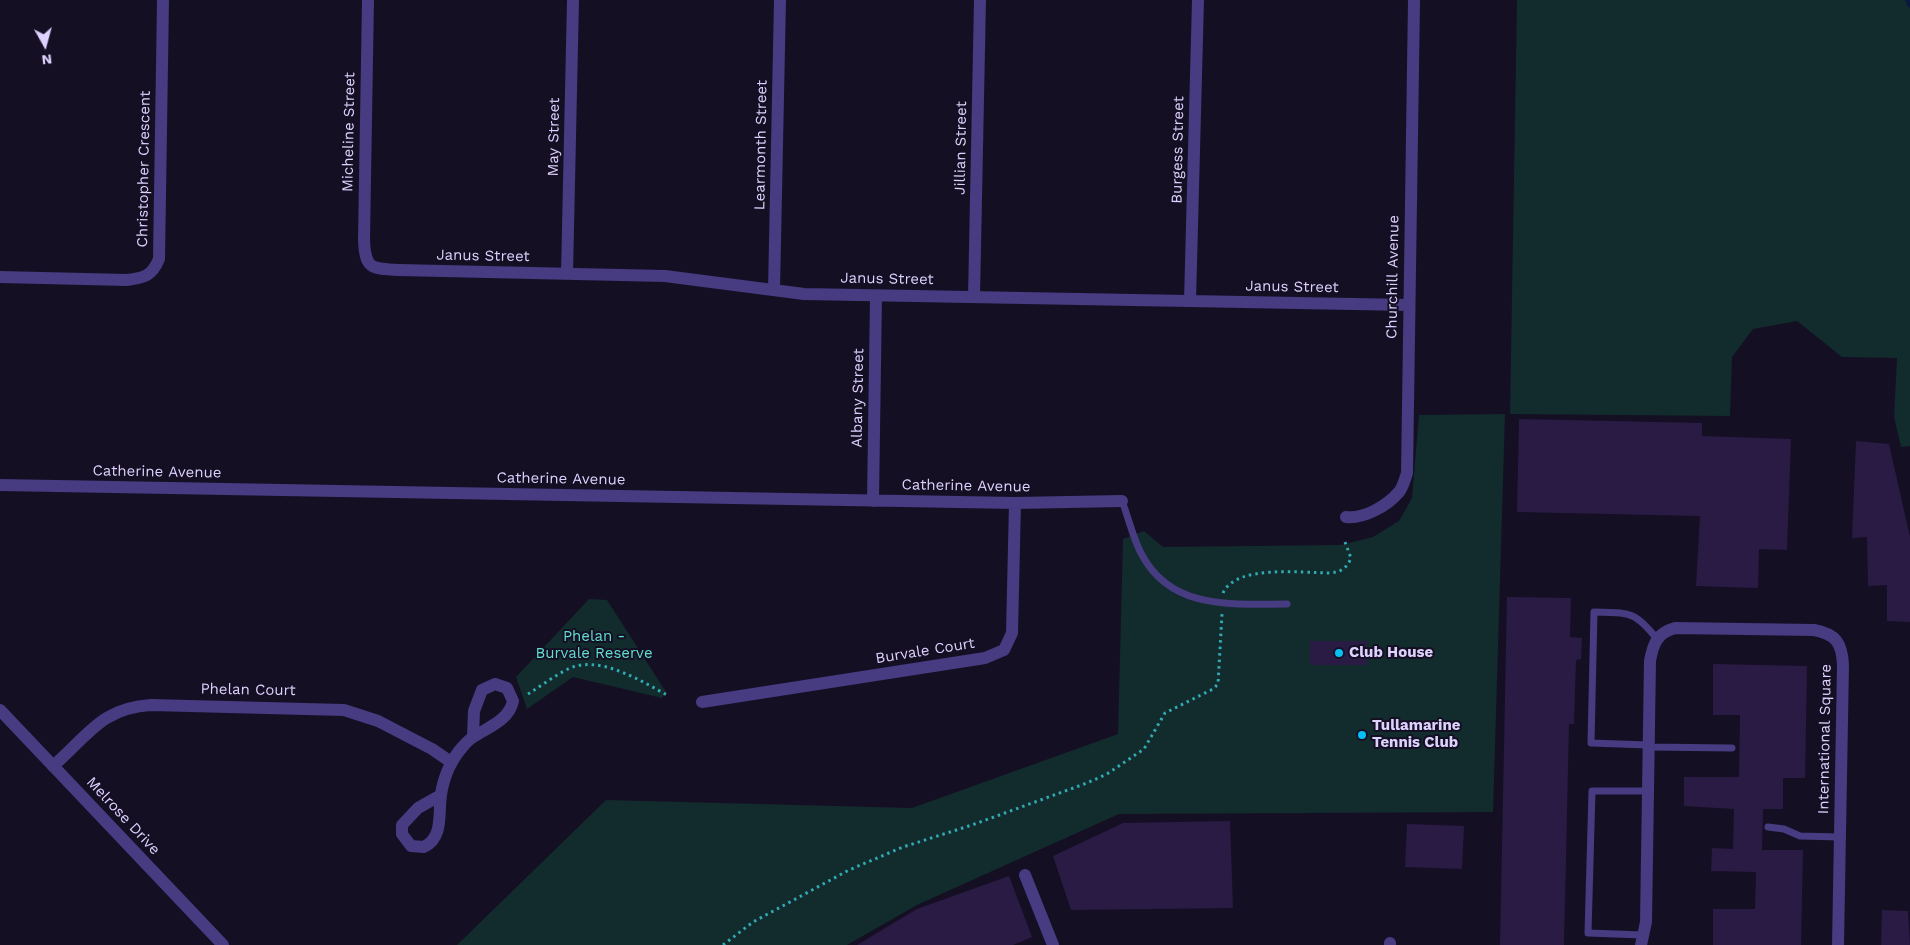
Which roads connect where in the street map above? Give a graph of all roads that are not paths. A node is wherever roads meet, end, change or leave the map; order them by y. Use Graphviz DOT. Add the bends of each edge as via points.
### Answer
graph roads {
  1 [pos="163,0"];
  2 [pos="368,0"];
  3 [pos="573,0"];
  4 [pos="780,0"];
  5 [pos="980,0"];
  6 [pos="1198,0"];
  7 [pos="1414,0"];
  8 [pos="368,264"];
  9 [pos="567,274"];
  10 [pos="0,277"];
  11 [pos="774,290"];
  12 [pos="876,296"];
  13 [pos="974,297"];
  14 [pos="1190,301"];
  15 [pos="1408,305"];
  16 [pos="0,485"];
  17 [pos="873,500"];
  18 [pos="1122,501"];
  19 [pos="1015,503"];
  20 [pos="1346,517"];
  21 [pos="1287,604"];
  22 [pos="1658,639"];
  23 [pos="702,702"];
  24 [pos="0,710"];
  25 [pos="473,736"];
  26 [pos="1648,746"];
  27 [pos="1732,748"];
  28 [pos="451,762"];
  29 [pos="53,766"];
  30 [pos="1648,791"];
  31 [pos="441,795"];
  32 [pos="1768,827"];
  33 [pos="1840,837"];
  34 [pos="1025,875"];
  35 [pos="1642,940"];
  36 [pos="223,945"];
  37 [pos="1053,945"];
  38 [pos="1838,945"];
  1 -- 10 [label="street, Christopher Crescent" via="159,259 155,269 145,278 127,280"];
  2 -- 8 [label="street, Micheline Street" via="364,240"];
  3 -- 9 [label="street, May Street"];
  4 -- 11 [label="street, Learmonth Street"];
  5 -- 13 [label="street, Jillian Street"];
  6 -- 14 [label="street, Burgess Street"];
  7 -- 15 [label="street, Churchill Avenue"];
  8 -- 9 [label="street, Janus Street" via="381,269"];
  9 -- 11 [label="street, Janus Street" via="665,276"];
  11 -- 12 [label="street, Janus Street"];
  12 -- 13 [label="street, Janus Street"];
  12 -- 17 [label="street, Albany Street"];
  13 -- 14 [label="street, Janus Street"];
  14 -- 15 [label="street, Janus Street"];
  15 -- 20 [label="street, Churchill Avenue" via="1408,473 1400,491 1387,502 1368,514"];
  16 -- 17 [label="street, Catherine Avenue"];
  17 -- 19 [label="street, Catherine Avenue"];
  18 -- 19 [label="street, Catherine Avenue"];
  18 -- 21 [label="lane" via="1142,554 1160,577 1187,596 1222,604"];
  19 -- 23 [label="street, Burvale Court" via="1012,633 1004,650 985,658"];
  22 -- 26 [label="street" via="1653,645 1650,661"];
  22 -- 26 [label="lane" via="1632,614 1594,612 1592,743"];
  22 -- 33 [label="street, International Square" via="1675,628 1814,630 1835,638 1843,655"];
  24 -- 29 [label="street, Melrose Drive"];
  25 -- 28 [label="street"];
  26 -- 27 [label="lane"];
  26 -- 30 [label="street"];
  28 -- 29 [label="street, Phelan Court" via="378,721 344,710 151,705 112,714"];
  28 -- 31 [label="street"];
  29 -- 36 [label="street, Melrose Drive"];
  30 -- 35 [label="street" via="1646,922"];
  30 -- 35 [label="lane" via="1592,791 1588,933"];
  32 -- 33 [label="lane" via="1800,836"];
  33 -- 38 [label="street, International Square"];
  34 -- 37 [label="street"];
}
